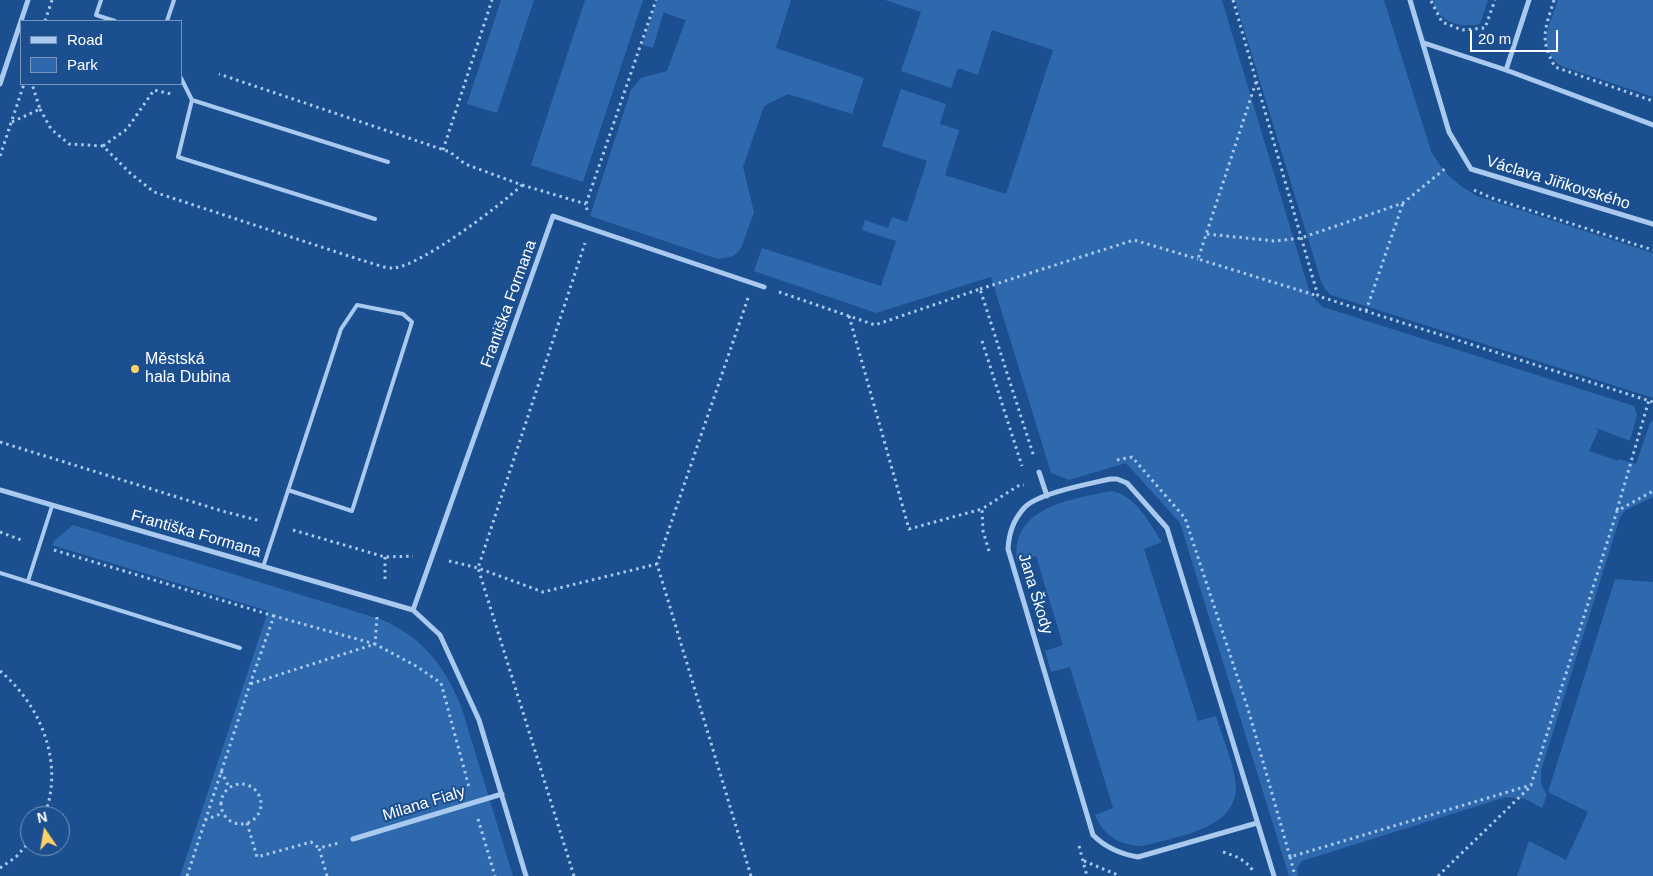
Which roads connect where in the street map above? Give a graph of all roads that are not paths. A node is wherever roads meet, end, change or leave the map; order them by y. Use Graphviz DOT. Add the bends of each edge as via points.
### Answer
graph roads {
  1 [pos="28,0"];
  2 [pos="101,0"];
  3 [pos="174,0"];
  4 [pos="1410,0"];
  5 [pos="1529,0"];
  6 [pos="21,20"];
  7 [pos="112,20"];
  8 [pos="167,20"];
  9 [pos="20,24"];
  10 [pos="1424,43"];
  11 [pos="1506,70"];
  12 [pos="182,80"];
  13 [pos="0,84"];
  14 [pos="192,100"];
  15 [pos="1653,124"];
  16 [pos="388,162"];
  17 [pos="375,219"];
  18 [pos="1653,224"];
  19 [pos="764,287"];
  20 [pos="1039,472"];
  21 [pos="0,490"];
  22 [pos="288,490"];
  23 [pos="1047,496"];
  24 [pos="52,506"];
  25 [pos="264,566"];
  26 [pos="0,573"];
  27 [pos="28,582"];
  28 [pos="413,610"];
  29 [pos="240,648"];
  30 [pos="502,794"];
  31 [pos="1257,823"];
  32 [pos="353,838"];
  33 [pos="526,876"];
  34 [pos="1274,876"];
  1 -- 6 [label="street"];
  2 -- 7 [label="lane" via="96,15"];
  3 -- 8 [label="lane"];
  4 -- 10 [label="street, Václava Jiřikovského"];
  5 -- 11 [label="street"];
  9 -- 13 [label="street"];
  10 -- 11 [label="street"];
  10 -- 18 [label="street, Václava Jiřikovského" via="1450,132 1471,170"];
  11 -- 15 [label="street"];
  12 -- 14 [label="lane"];
  14 -- 16 [label="lane"];
  14 -- 17 [label="lane" via="178,157"];
  19 -- 28 [label="street, Františka Formana" via="553,216"];
  20 -- 23 [label="street"];
  21 -- 24 [label="street, Františka Formana"];
  22 -- 22 [label="lane" via="341,329 357,305 404,314 412,322 352,511"];
  22 -- 25 [label="lane"];
  23 -- 31 [label="street, Jana Škody" via="1117,479 1127,483 1166,528"];
  23 -- 31 [label="street, Jana Škody" via="1026,506 1013,523 1008,550 1093,835 1113,850 1138,858"];
  24 -- 25 [label="street, Františka Formana"];
  24 -- 27 [label="lane"];
  25 -- 28 [label="street, Františka Formana"];
  26 -- 27 [label="lane"];
  27 -- 29 [label="lane"];
  28 -- 30 [label="street, Františka Formana" via="440,635 479,720"];
  30 -- 32 [label="street, Milana Fialy"];
  30 -- 33 [label="street, Františka Formana"];
  31 -- 34 [label="street, Jana Škody"];
}
